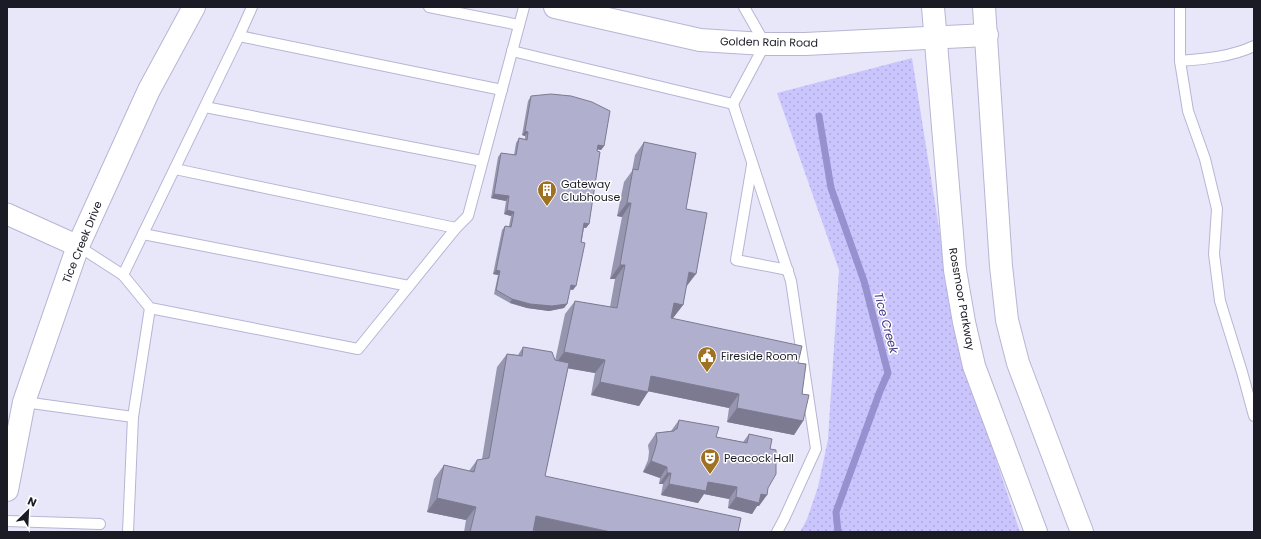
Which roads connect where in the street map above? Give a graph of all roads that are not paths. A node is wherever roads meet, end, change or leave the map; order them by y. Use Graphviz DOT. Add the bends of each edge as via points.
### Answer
graph roads {
  1 [pos="194,7"];
  2 [pos="252,7"];
  3 [pos="429,7"];
  4 [pos="524,7"];
  5 [pos="555,7"];
  6 [pos="744,7"];
  7 [pos="933,7"];
  8 [pos="984,7"];
  9 [pos="1180,7"];
  10 [pos="519,25"];
  11 [pos="987,35"];
  12 [pos="239,36"];
  13 [pos="935,38"];
  14 [pos="765,44"];
  15 [pos="1254,46"];
  16 [pos="512,52"];
  17 [pos="1180,61"];
  18 [pos="502,90"];
  19 [pos="733,104"];
  20 [pos="205,107"];
  21 [pos="482,161"];
  22 [pos="753,163"];
  23 [pos="175,169"];
  24 [pos="7,214"];
  25 [pos="456,228"];
  26 [pos="143,234"];
  27 [pos="78,246"];
  28 [pos="788,270"];
  29 [pos="123,275"];
  30 [pos="409,286"];
  31 [pos="150,308"];
  32 [pos="24,402"];
  33 [pos="1254,416"];
  34 [pos="133,417"];
  35 [pos="7,490"];
  36 [pos="7,521"];
  37 [pos="100,524"];
  38 [pos="128,532"];
  39 [pos="777,532"];
  40 [pos="1036,532"];
  41 [pos="1082,532"];
  1 -- 27 [label="street, Tice Creek Drive" via="149,90"];
  2 -- 12 [label="lane"];
  3 -- 10 [label="lane"];
  4 -- 10 [label="lane"];
  5 -- 14 [label="street, Golden Rain Road" via="700,40"];
  6 -- 14 [label="lane"];
  7 -- 13 [label="street, Rossmoor Parkway"];
  8 -- 11 [label="street"];
  9 -- 17 [label="lane"];
  10 -- 16 [label="lane"];
  11 -- 13 [label="street, Golden Rain Road"];
  11 -- 41 [label="street" via="1001,266 1007,320 1018,363"];
  12 -- 18 [label="lane"];
  12 -- 20 [label="lane"];
  13 -- 14 [label="street, Golden Rain Road"];
  13 -- 40 [label="street, Rossmoor Parkway" via="955,270 964,322 974,366"];
  14 -- 19 [label="lane"];
  15 -- 17 [label="lane" via="1208,58"];
  16 -- 18 [label="lane"];
  16 -- 19 [label="lane"];
  17 -- 33 [label="lane" via="1188,111 1205,159 1216,209 1214,254 1220,301"];
  18 -- 21 [label="lane"];
  19 -- 22 [label="lane"];
  20 -- 21 [label="lane"];
  20 -- 23 [label="lane"];
  21 -- 25 [label="lane" via="468,216"];
  22 -- 28 [label="lane"];
  22 -- 28 [label="lane" via="736,260"];
  23 -- 25 [label="lane"];
  23 -- 26 [label="lane"];
  24 -- 27 [label="street"];
  25 -- 30 [label="lane"];
  26 -- 29 [label="lane"];
  26 -- 30 [label="lane"];
  27 -- 29 [label="lane"];
  27 -- 32 [label="street, Tice Creek Drive"];
  28 -- 39 [label="lane" via="816,449"];
  29 -- 31 [label="lane"];
  30 -- 31 [label="lane" via="358,349"];
  31 -- 34 [label="lane"];
  32 -- 34 [label="lane"];
  32 -- 35 [label="street, Tice Creek Drive"];
  34 -- 38 [label="lane"];
  36 -- 37 [label="lane"];
}
